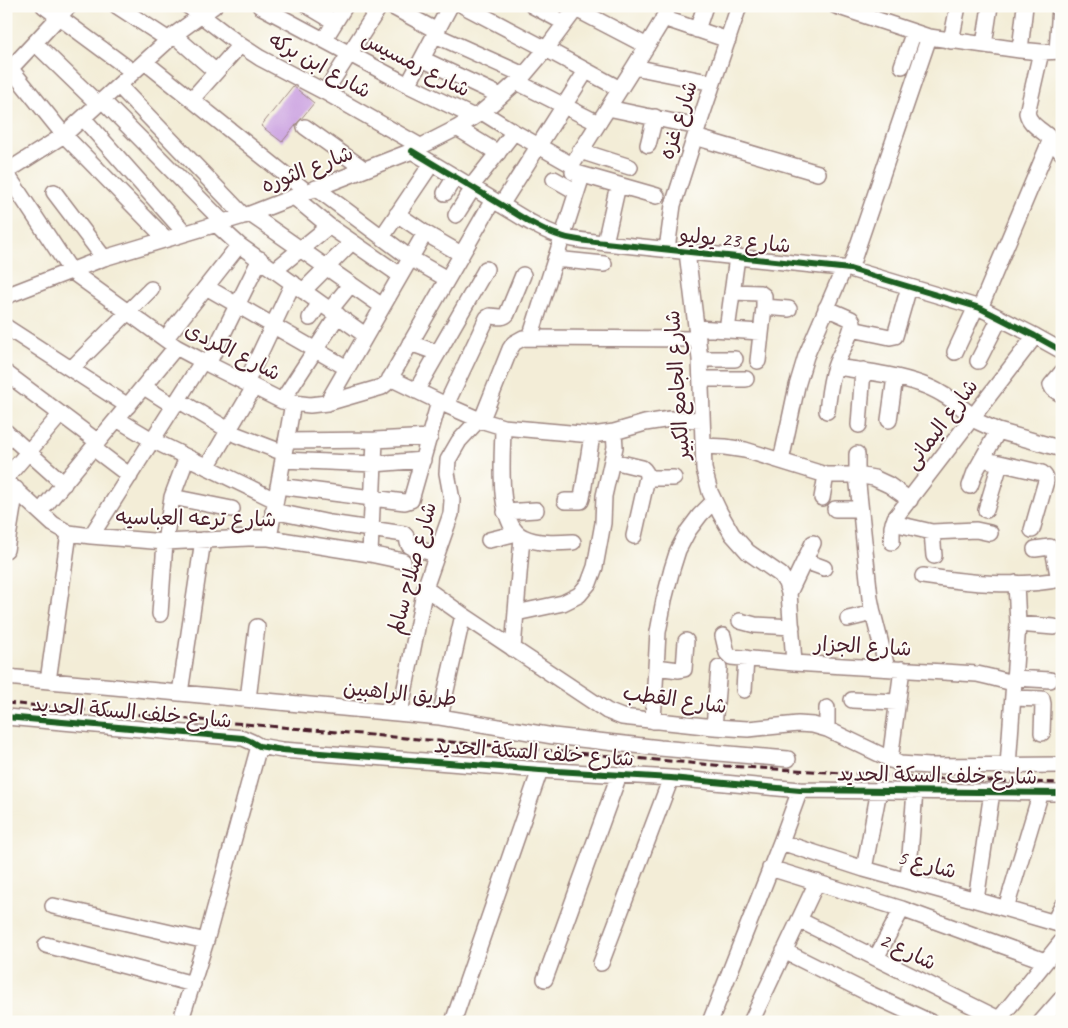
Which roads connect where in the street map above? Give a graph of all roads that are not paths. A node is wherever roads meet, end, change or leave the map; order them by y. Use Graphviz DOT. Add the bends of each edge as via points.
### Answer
graph roads {
  1 [pos="44,6"];
  2 [pos="117,6"];
  3 [pos="188,6"];
  4 [pos="214,6"];
  5 [pos="260,6"];
  6 [pos="308,6"];
  7 [pos="346,6"];
  8 [pos="380,6"];
  9 [pos="391,6"];
  10 [pos="450,6"];
  11 [pos="464,6"];
  12 [pos="533,6"];
  13 [pos="705,6"];
  14 [pos="739,6"];
  15 [pos="836,6"];
  16 [pos="958,6"];
  17 [pos="990,6"];
  18 [pos="1060,6"];
  19 [pos="1021,7"];
  20 [pos="577,8"];
  21 [pos="64,12"];
  22 [pos="666,12"];
  23 [pos="882,13"];
  24 [pos="202,16"];
  25 [pos="336,22"];
  26 [pos="565,23"];
  27 [pos="697,30"];
  28 [pos="436,33"];
  29 [pos="930,37"];
  30 [pos="172,38"];
  31 [pos="324,40"];
  32 [pos="728,40"];
  33 [pos="952,41"];
  34 [pos="34,43"];
  35 [pos="240,45"];
  36 [pos="984,45"];
  37 [pos="647,46"];
  38 [pos="546,49"];
  39 [pos="1020,50"];
  40 [pos="1060,51"];
  41 [pos="1041,52"];
  42 [pos="350,54"];
  43 [pos="924,54"];
  44 [pos="422,58"];
  45 [pos="145,62"];
  46 [pos="9,66"];
  47 [pos="902,66"];
  48 [pos="634,67"];
  49 [pos="586,70"];
  50 [pos="133,72"];
  51 [pos="216,72"];
  52 [pos="520,78"];
  53 [pos="713,83"];
  54 [pos="408,85"];
  55 [pos="119,86"];
  56 [pos="620,89"];
  57 [pos="325,92"];
  58 [pos="501,96"];
  59 [pos="192,99"];
  60 [pos="100,102"];
  61 [pos="564,106"];
  62 [pos="608,108"];
  63 [pos="478,114"];
  64 [pos="654,117"];
  65 [pos="83,118"];
  66 [pos="598,124"];
  67 [pos="305,127"];
  68 [pos="457,128"];
  69 [pos="514,132"];
  70 [pos="697,132"];
  71 [pos="64,135"];
  72 [pos="1051,139"];
  73 [pos="538,146"];
  74 [pos="648,146"];
  75 [pos="416,149"];
  76 [pos="580,151"];
  77 [pos="498,153"];
  78 [pos="1062,153"];
  79 [pos="432,163"];
  80 [pos="630,167"];
  81 [pos="364,170"];
  82 [pos="577,170"];
  83 [pos="6,173"];
  84 [pos="818,173"];
  85 [pos="455,177"];
  86 [pos="554,179"];
  87 [pos="618,185"];
  88 [pos="472,187"];
  89 [pos="54,192"];
  90 [pos="306,192"];
  91 [pos="577,192"];
  92 [pos="445,194"];
  93 [pos="657,196"];
  94 [pos="497,202"];
  95 [pos="397,214"];
  96 [pos="247,215"];
  97 [pos="456,215"];
  98 [pos="220,223"];
  99 [pos="329,226"];
  100 [pos="425,232"];
  101 [pos="185,234"];
  102 [pos="382,237"];
  103 [pos="562,237"];
  104 [pos="166,239"];
  105 [pos="352,242"];
  106 [pos="605,243"];
  107 [pos="239,244"];
  108 [pos="300,249"];
  109 [pos="666,249"];
  110 [pos="687,252"];
  111 [pos="461,254"];
  112 [pos="737,256"];
  113 [pos="104,258"];
  114 [pos="410,258"];
  115 [pos="260,259"];
  116 [pos="555,259"];
  117 [pos="604,264"];
  118 [pos="327,267"];
  119 [pos="486,268"];
  120 [pos="847,269"];
  121 [pos="275,270"];
  122 [pos="71,271"];
  123 [pos="400,275"];
  124 [pos="523,275"];
  125 [pos="447,279"];
  126 [pos="351,284"];
  127 [pos="206,287"];
  128 [pos="298,287"];
  129 [pos="909,287"];
  130 [pos="151,289"];
  131 [pos="732,292"];
  132 [pos="6,296"];
  133 [pos="238,306"];
  134 [pos="382,306"];
  135 [pos="764,307"];
  136 [pos="826,308"];
  137 [pos="978,308"];
  138 [pos="329,309"];
  139 [pos="789,309"];
  140 [pos="127,313"];
  141 [pos="310,318"];
  142 [pos="1000,318"];
  143 [pos="273,326"];
  144 [pos="6,327"];
  145 [pos="852,329"];
  146 [pos="727,330"];
  147 [pos="761,332"];
  148 [pos="697,333"];
  149 [pos="365,335"];
  150 [pos="1035,336"];
  151 [pos="526,338"];
  152 [pos="171,343"];
  153 [pos="410,343"];
  154 [pos="315,350"];
  155 [pos="1062,351"];
  156 [pos="955,352"];
  157 [pos="438,353"];
  158 [pos="700,359"];
  159 [pos="735,359"];
  160 [pos="758,361"];
  161 [pos="978,361"];
  162 [pos="205,363"];
  163 [pos="834,367"];
  164 [pos="347,368"];
  165 [pos="71,369"];
  166 [pos="863,370"];
  167 [pos="1062,372"];
  168 [pos="894,377"];
  169 [pos="390,378"];
  170 [pos="702,379"];
  171 [pos="746,379"];
  172 [pos="9,380"];
  173 [pos="250,385"];
  174 [pos="144,387"];
  175 [pos="416,390"];
  176 [pos="1059,393"];
  177 [pos="288,402"];
  178 [pos="176,403"];
  179 [pos="327,403"];
  180 [pos="443,404"];
  181 [pos="128,406"];
  182 [pos="827,411"];
  183 [pos="61,414"];
  184 [pos="972,418"];
  185 [pos="117,419"];
  186 [pos="480,420"];
  187 [pos="702,420"];
  188 [pos="888,420"];
  189 [pos="859,425"];
  190 [pos="503,427"];
  191 [pos="229,430"];
  192 [pos="998,431"];
  193 [pos="6,432"];
  194 [pos="614,432"];
  195 [pos="592,435"];
  196 [pos="430,437"];
  197 [pos="152,440"];
  198 [pos="375,440"];
  199 [pos="96,445"];
  200 [pos="703,446"];
  201 [pos="1062,449"];
  202 [pos="284,451"];
  203 [pos="28,452"];
  204 [pos="857,454"];
  205 [pos="187,457"];
  206 [pos="982,459"];
  207 [pos="423,460"];
  208 [pos="613,461"];
  209 [pos="782,461"];
  210 [pos="374,464"];
  211 [pos="1000,464"];
  212 [pos="207,467"];
  213 [pos="826,475"];
  214 [pos="856,475"];
  215 [pos="130,476"];
  216 [pos="647,478"];
  217 [pos="674,478"];
  218 [pos="9,482"];
  219 [pos="64,484"];
  220 [pos="970,486"];
  221 [pos="172,497"];
  222 [pos="372,498"];
  223 [pos="822,498"];
  224 [pos="276,499"];
  225 [pos="910,500"];
  226 [pos="565,501"];
  227 [pos="717,507"];
  228 [pos="232,509"];
  229 [pos="835,509"];
  230 [pos="860,509"];
  231 [pos="536,510"];
  232 [pos="986,510"];
  233 [pos="40,512"];
  234 [pos="505,512"];
  235 [pos="893,523"];
  236 [pos="371,529"];
  237 [pos="1032,530"];
  238 [pos="932,532"];
  239 [pos="69,533"];
  240 [pos="990,533"];
  241 [pos="520,535"];
  242 [pos="91,536"];
  243 [pos="634,536"];
  244 [pos="268,538"];
  245 [pos="203,540"];
  246 [pos="489,540"];
  247 [pos="164,542"];
  248 [pos="572,542"];
  249 [pos="892,542"];
  250 [pos="813,543"];
  251 [pos="1035,549"];
  252 [pos="6,550"];
  253 [pos="370,554"];
  254 [pos="437,554"];
  255 [pos="934,556"];
  256 [pos="403,561"];
  257 [pos="805,561"];
  258 [pos="824,568"];
  259 [pos="923,576"];
  260 [pos="1061,579"];
  261 [pos="1016,583"];
  262 [pos="425,588"];
  263 [pos="789,593"];
  264 [pos="516,612"];
  265 [pos="160,614"];
  266 [pos="873,614"];
  267 [pos="463,615"];
  268 [pos="848,619"];
  269 [pos="740,621"];
  270 [pos="1018,624"];
  271 [pos="257,627"];
  272 [pos="792,627"];
  273 [pos="1054,627"];
  274 [pos="723,636"];
  275 [pos="686,641"];
  276 [pos="513,649"];
  277 [pos="746,658"];
  278 [pos="794,663"];
  279 [pos="656,667"];
  280 [pos="719,668"];
  281 [pos="894,669"];
  282 [pos="6,677"];
  283 [pos="1050,680"];
  284 [pos="48,681"];
  285 [pos="1013,686"];
  286 [pos="744,690"];
  287 [pos="180,693"];
  288 [pos="248,699"];
  289 [pos="852,700"];
  290 [pos="897,702"];
  291 [pos="827,708"];
  292 [pos="400,713"];
  293 [pos="6,717"];
  294 [pos="440,717"];
  295 [pos="653,721"];
  296 [pos="714,727"];
  297 [pos="827,729"];
  298 [pos="1042,733"];
  299 [pos="259,746"];
  300 [pos="788,759"];
  301 [pos="890,760"];
  302 [pos="1062,765"];
  303 [pos="1008,766"];
  304 [pos="540,770"];
  305 [pos="619,774"];
  306 [pos="671,778"];
  307 [pos="800,790"];
  308 [pos="879,790"];
  309 [pos="915,791"];
  310 [pos="992,792"];
  311 [pos="1041,792"];
  312 [pos="1062,793"];
  313 [pos="781,842"];
  314 [pos="770,868"];
  315 [pos="864,868"];
  316 [pos="908,881"];
  317 [pos="817,882"];
  318 [pos="976,900"];
  319 [pos="53,906"];
  320 [pos="1062,906"];
  321 [pos="1006,908"];
  322 [pos="902,909"];
  323 [pos="799,920"];
  324 [pos="1058,923"];
  325 [pos="1062,940"];
  326 [pos="206,941"];
  327 [pos="46,945"];
  328 [pos="784,951"];
  329 [pos="876,958"];
  330 [pos="1045,961"];
  331 [pos="601,963"];
  332 [pos="545,979"];
  333 [pos="192,984"];
  334 [pos="1062,998"];
  335 [pos="183,1013"];
  336 [pos="998,1021"];
  337 [pos="453,1022"];
  338 [pos="710,1022"];
  339 [pos="751,1022"];
  340 [pos="930,1022"];
  341 [pos="1041,1022"];
  1 -- 21 [label="street"];
  2 -- 30 [label="street"];
  3 -- 24 [label="street, شارع ابن بركه"];
  4 -- 24 [label="street"];
  5 -- 31 [label="street, شارع رمسيس"];
  6 -- 25 [label="street"];
  7 -- 25 [label="street"];
  8 -- 42 [label="street"];
  9 -- 28 [label="street"];
  10 -- 28 [label="street"];
  11 -- 38 [label="street"];
  12 -- 26 [label="street"];
  13 -- 27 [label="street"];
  14 -- 32 [label="street, شارع غزه"];
  15 -- 23 [label="street"];
  16 -- 33 [label="street"];
  17 -- 36 [label="street"];
  18 -- 40 [label="street"];
  19 -- 39 [label="street"];
  20 -- 26 [label="street, شارع الثوره"];
  20 -- 37 [label="street"];
  21 -- 34 [label="street"];
  21 -- 50 [label="street"];
  22 -- 27 [label="street"];
  22 -- 37 [label="street"];
  23 -- 29 [label="street"];
  24 -- 30 [label="street"];
  24 -- 35 [label="street, شارع ابن بركه"];
  25 -- 31 [label="street"];
  26 -- 38 [label="street, شارع الثوره"];
  27 -- 32 [label="street"];
  28 -- 44 [label="street"];
  28 -- 52 [label="street"];
  29 -- 33 [label="street"];
  29 -- 43 [label="street"];
  30 -- 45 [label="street"];
  30 -- 51 [label="street"];
  31 -- 42 [label="street, شارع رمسيس"];
  32 -- 53 [label="street, شارع غزه"];
  33 -- 36 [label="street"];
  34 -- 46 [label="street"];
  34 -- 60 [label="street"];
  35 -- 51 [label="street"];
  35 -- 57 [label="street, شارع ابن بركه"];
  36 -- 39 [label="street"];
  37 -- 48 [label="street"];
  38 -- 49 [label="street"];
  38 -- 52 [label="street, شارع الثوره"];
  39 -- 41 [label="street"];
  40 -- 41 [label="street"];
  41 -- 72 [label="street" via="1027,113 1032,124"];
  42 -- 54 [label="street, شارع رمسيس"];
  42 -- 57 [label="street"];
  43 -- 47 [label="street" via="910,43"];
  43 -- 120 [label="street"];
  44 -- 54 [label="street"];
  44 -- 58 [label="street"];
  45 -- 50 [label="street"];
  45 -- 59 [label="street"];
  46 -- 71 [label="street"];
  48 -- 53 [label="street"];
  48 -- 56 [label="street"];
  49 -- 56 [label="street"];
  49 -- 61 [label="street"];
  50 -- 55 [label="street"];
  51 -- 59 [label="street"];
  52 -- 58 [label="street, شارع الثوره"];
  52 -- 61 [label="street"];
  53 -- 70 [label="street, شارع غزه"];
  54 -- 63 [label="street, شارع رمسيس"];
  55 -- 60 [label="street"];
  55 -- 96 [label="street"];
  56 -- 62 [label="street"];
  57 -- 75 [label="street, شارع ابن بركه"];
  58 -- 63 [label="street, شارع الثوره"];
  59 -- 90 [label="street"];
  60 -- 65 [label="street"];
  60 -- 98 [label="street"];
  61 -- 66 [label="street"];
  61 -- 73 [label="street"];
  62 -- 64 [label="street"];
  62 -- 66 [label="street"];
  63 -- 68 [label="street, شارع الثوره"];
  63 -- 69 [label="street, شارع رمسيس"];
  64 -- 70 [label="street"];
  64 -- 74 [label="street"];
  65 -- 71 [label="street"];
  65 -- 101 [label="street"];
  66 -- 76 [label="street"];
  67 -- 81 [label="street"];
  68 -- 75 [label="street, شارع الثوره"];
  68 -- 77 [label="street"];
  69 -- 73 [label="street, شارع رمسيس"];
  69 -- 77 [label="street"];
  70 -- 84 [label="street"];
  70 -- 109 [label="street, شارع غزه" via="673,205"];
  71 -- 83 [label="street"];
  71 -- 104 [label="street"];
  72 -- 78 [label="street"];
  72 -- 137 [label="street"];
  73 -- 82 [label="street, شارع رمسيس"];
  73 -- 94 [label="street"];
  75 -- 79 [label="street, شارع 23 يوليو"];
  75 -- 81 [label="street, شارع الثوره"];
  76 -- 80 [label="street"];
  76 -- 82 [label="street"];
  77 -- 88 [label="street"];
  79 -- 85 [label="street, شارع 23 يوليو"];
  79 -- 95 [label="street"];
  81 -- 90 [label="street, شارع الثوره"];
  82 -- 87 [label="street, شارع رمسيس"];
  82 -- 91 [label="street"];
  83 -- 122 [label="street, شارع الكردى"];
  85 -- 88 [label="street, شارع 23 يوليو"];
  85 -- 92 [label="street"];
  86 -- 91 [label="street"];
  87 -- 93 [label="street, شارع رمسيس"];
  87 -- 106 [label="street"];
  88 -- 94 [label="street, شارع 23 يوليو"];
  88 -- 97 [label="street"];
  89 -- 113 [label="street"];
  90 -- 96 [label="street, شارع الثوره"];
  90 -- 99 [label="street"];
  90 -- 102 [label="street"];
  91 -- 103 [label="street"];
  94 -- 103 [label="street, شارع 23 يوليو"];
  94 -- 111 [label="street"];
  95 -- 100 [label="street"];
  95 -- 102 [label="street"];
  96 -- 98 [label="street, شارع الثوره"];
  96 -- 108 [label="street"];
  98 -- 101 [label="street, شارع الثوره"];
  98 -- 107 [label="street"];
  99 -- 105 [label="street"];
  99 -- 108 [label="street"];
  100 -- 111 [label="street"];
  100 -- 114 [label="street"];
  101 -- 104 [label="street, شارع الثوره"];
  102 -- 114 [label="street"];
  103 -- 106 [label="street, شارع 23 يوليو"];
  103 -- 116 [label="street"];
  104 -- 113 [label="street, شارع الثوره"];
  105 -- 118 [label="street"];
  105 -- 123 [label="street"];
  106 -- 109 [label="street, شارع 23 يوليو"];
  107 -- 115 [label="street"];
  107 -- 127 [label="street"];
  108 -- 118 [label="street"];
  108 -- 121 [label="street"];
  109 -- 110 [label="street, شارع 23 يوليو"];
  110 -- 112 [label="street, شارع 23 يوليو"];
  110 -- 148 [label="street, شارع الجامع الكبير"];
  111 -- 125 [label="street"];
  112 -- 120 [label="street, شارع 23 يوليو"];
  112 -- 131 [label="street"];
  113 -- 122 [label="street, شارع الثوره"];
  114 -- 123 [label="street"];
  114 -- 125 [label="street"];
  115 -- 121 [label="street"];
  115 -- 133 [label="street"];
  116 -- 117 [label="street"];
  116 -- 151 [label="street"];
  118 -- 126 [label="street"];
  118 -- 128 [label="street"];
  119 -- 157 [label="street"];
  120 -- 129 [label="street, شارع 23 يوليو"];
  120 -- 136 [label="street"];
  121 -- 128 [label="street"];
  122 -- 132 [label="street, شارع الثوره"];
  122 -- 140 [label="street, شارع الكردى"];
  123 -- 134 [label="street"];
  124 -- 180 [label="street" via="507,314 487,318"];
  125 -- 153 [label="street"];
  126 -- 134 [label="street"];
  126 -- 138 [label="street"];
  127 -- 133 [label="street"];
  127 -- 152 [label="street"];
  128 -- 138 [label="street"];
  128 -- 143 [label="street"];
  129 -- 137 [label="street, شارع 23 يوليو"];
  129 -- 145 [label="street" via="895,336"];
  130 -- 140 [label="street"];
  131 -- 135 [label="street" via="762,294"];
  131 -- 146 [label="street"];
  133 -- 143 [label="street"];
  133 -- 162 [label="street"];
  134 -- 149 [label="street"];
  135 -- 139 [label="street"];
  135 -- 147 [label="street"];
  136 -- 145 [label="street" via="851,319"];
  136 -- 209 [label="street" via="801,370"];
  137 -- 142 [label="street, شارع 23 يوليو"];
  137 -- 156 [label="street"];
  138 -- 141 [label="street"];
  138 -- 149 [label="street"];
  138 -- 154 [label="street"];
  140 -- 152 [label="street, شارع الكردى"];
  140 -- 165 [label="street"];
  142 -- 150 [label="street, شارع 23 يوليو"];
  142 -- 161 [label="street"];
  143 -- 154 [label="street"];
  143 -- 173 [label="street"];
  144 -- 165 [label="street"];
  145 -- 163 [label="street"];
  146 -- 147 [label="street"];
  146 -- 148 [label="street"];
  147 -- 160 [label="street"];
  148 -- 151 [label="street"];
  148 -- 158 [label="street, شارع الجامع الكبير"];
  149 -- 164 [label="street"];
  150 -- 155 [label="street, شارع 23 يوليو"];
  150 -- 184 [label="street, شارع اليمانى"];
  151 -- 186 [label="street, شارع صلاح سالم" via="514,343 510,350"];
  152 -- 162 [label="street, شارع الكردى"];
  152 -- 174 [label="street"];
  153 -- 157 [label="street"];
  153 -- 169 [label="street"];
  154 -- 164 [label="street"];
  154 -- 177 [label="street"];
  157 -- 175 [label="street"];
  158 -- 159 [label="street"];
  158 -- 170 [label="street, شارع الجامع الكبير"];
  162 -- 173 [label="street, شارع الكردى"];
  162 -- 178 [label="street"];
  163 -- 166 [label="street"];
  163 -- 182 [label="street"];
  164 -- 179 [label="street"];
  165 -- 181 [label="street"];
  166 -- 168 [label="street"];
  166 -- 189 [label="street"];
  167 -- 176 [label="street" via="1051,385"];
  168 -- 184 [label="street" via="941,393"];
  168 -- 188 [label="street"];
  169 -- 175 [label="street"];
  169 -- 179 [label="street, شارع الكردى" via="382,387"];
  170 -- 171 [label="street"];
  170 -- 187 [label="street, شارع الجامع الكبير"];
  172 -- 183 [label="street"];
  173 -- 177 [label="street, شارع الكردى"];
  173 -- 191 [label="street"];
  174 -- 178 [label="street"];
  174 -- 181 [label="street"];
  175 -- 180 [label="street"];
  177 -- 179 [label="street, شارع الكردى"];
  177 -- 202 [label="street"];
  178 -- 191 [label="street"];
  178 -- 197 [label="street"];
  180 -- 186 [label="street"];
  180 -- 196 [label="street"];
  181 -- 185 [label="street"];
  183 -- 199 [label="street"];
  183 -- 203 [label="street"];
  184 -- 192 [label="street"];
  184 -- 225 [label="street, شارع اليمانى"];
  185 -- 197 [label="street"];
  185 -- 199 [label="street"];
  186 -- 190 [label="street"];
  186 -- 254 [label="street, شارع صلاح سالم" via="459,441 448,460 451,514"];
  187 -- 194 [label="street" via="645,423"];
  187 -- 200 [label="street, شارع الجامع الكبير"];
  190 -- 195 [label="street"];
  190 -- 234 [label="street"];
  191 -- 202 [label="street"];
  191 -- 212 [label="street"];
  192 -- 201 [label="street"];
  192 -- 206 [label="street"];
  193 -- 203 [label="street"];
  194 -- 195 [label="street"];
  194 -- 208 [label="street"];
  195 -- 226 [label="street" via="582,501"];
  196 -- 198 [label="street"];
  196 -- 207 [label="street"];
  197 -- 205 [label="street"];
  197 -- 215 [label="street"];
  198 -- 202 [label="street"];
  198 -- 210 [label="street"];
  199 -- 215 [label="street"];
  199 -- 219 [label="street"];
  200 -- 209 [label="street" via="745,450"];
  200 -- 227 [label="street, شارع الجامع الكبير" via="704,469"];
  202 -- 210 [label="street"];
  202 -- 224 [label="street"];
  203 -- 218 [label="street"];
  203 -- 219 [label="street"];
  204 -- 214 [label="street"];
  205 -- 212 [label="street"];
  205 -- 221 [label="street"];
  206 -- 211 [label="street"];
  206 -- 220 [label="street"];
  207 -- 210 [label="street"];
  207 -- 222 [label="street" via="411,500"];
  208 -- 216 [label="street" via="642,468"];
  208 -- 264 [label="street" via="604,496 595,567 589,584 563,603"];
  209 -- 213 [label="street"];
  210 -- 222 [label="street"];
  211 -- 232 [label="street"];
  211 -- 237 [label="street" via="1042,473 1046,478"];
  212 -- 224 [label="street"];
  213 -- 214 [label="street"];
  213 -- 223 [label="street"];
  214 -- 225 [label="street" via="874,478"];
  214 -- 230 [label="street"];
  215 -- 242 [label="street"];
  216 -- 217 [label="street"];
  216 -- 243 [label="street"];
  218 -- 233 [label="street, شارع ترعه العباسيه"];
  218 -- 252 [label="street"];
  219 -- 233 [label="street"];
  221 -- 228 [label="street"];
  221 -- 247 [label="street"];
  222 -- 224 [label="street"];
  222 -- 236 [label="street"];
  224 -- 236 [label="street" via="330,523"];
  224 -- 244 [label="street"];
  225 -- 235 [label="street, شارع اليمانى"];
  227 -- 263 [label="street, شارع الجامع الكبير" via="732,534 748,552 781,575"];
  227 -- 279 [label="street" via="700,515 678,550 664,600"];
  229 -- 230 [label="street"];
  230 -- 266 [label="street"];
  231 -- 234 [label="street"];
  233 -- 239 [label="street, شارع ترعه العباسيه"];
  234 -- 241 [label="street"];
  235 -- 238 [label="street"];
  235 -- 249 [label="street"];
  236 -- 253 [label="street"];
  236 -- 254 [label="street" via="404,534 411,547"];
  238 -- 240 [label="street" via="976,530"];
  238 -- 255 [label="street"];
  239 -- 242 [label="street, شارع ترعه العباسيه"];
  239 -- 284 [label="street"];
  241 -- 246 [label="street"];
  241 -- 248 [label="street" via="545,542"];
  241 -- 264 [label="street"];
  242 -- 247 [label="street, شارع ترعه العباسيه"];
  244 -- 245 [label="street, شارع ترعه العباسيه"];
  244 -- 253 [label="street, شارع ترعه العباسيه"];
  245 -- 247 [label="street, شارع ترعه العباسيه"];
  245 -- 287 [label="street"];
  247 -- 265 [label="street"];
  250 -- 257 [label="street"];
  251 -- 260 [label="street" via="1054,549"];
  253 -- 256 [label="street, شارع ترعه العباسيه"];
  254 -- 262 [label="street, شارع صلاح سالم"];
  257 -- 258 [label="street"];
  257 -- 263 [label="street"];
  259 -- 261 [label="street"];
  260 -- 261 [label="street"];
  261 -- 270 [label="street"];
  262 -- 267 [label="street, شارع القطب"];
  262 -- 292 [label="street, شارع صلاح سالم"];
  263 -- 272 [label="street"];
  264 -- 276 [label="street"];
  266 -- 268 [label="street"];
  266 -- 281 [label="street"];
  267 -- 276 [label="street, شارع القطب"];
  267 -- 294 [label="street"];
  269 -- 272 [label="street"];
  270 -- 273 [label="street"];
  270 -- 285 [label="street"];
  271 -- 288 [label="street"];
  272 -- 278 [label="street"];
  274 -- 277 [label="street, شارع الجزار" via="731,657"];
  275 -- 279 [label="street" via="684,669"];
  276 -- 295 [label="street, شارع القطب" via="606,710"];
  277 -- 278 [label="street, شارع الجزار"];
  277 -- 286 [label="street"];
  278 -- 281 [label="street, شارع الجزار"];
  279 -- 295 [label="street"];
  280 -- 296 [label="street"];
  281 -- 285 [label="street, شارع الجزار" via="977,674"];
  281 -- 290 [label="street"];
  282 -- 284 [label="street, طريق الراهبين"];
  283 -- 285 [label="street"];
  284 -- 287 [label="street, طريق الراهبين"];
  285 -- 298 [label="street" via="1042,700"];
  285 -- 303 [label="street"];
  287 -- 288 [label="street, طريق الراهبين"];
  288 -- 292 [label="street, طريق الراهبين"];
  289 -- 290 [label="street"];
  290 -- 301 [label="street"];
  291 -- 297 [label="street"];
  292 -- 294 [label="street, طريق الراهبين"];
  293 -- 299 [label="street, شارع خلف السكة الحديد" via="243,738"];
  294 -- 300 [label="street, طريق الراهبين" via="553,736"];
  295 -- 296 [label="street, شارع القطب"];
  296 -- 297 [label="street, شارع القطب" via="748,730 798,724"];
  297 -- 301 [label="street, شارع القطب"];
  299 -- 304 [label="street, شارع خلف السكة الحديد"];
  299 -- 326 [label="street"];
  301 -- 303 [label="street" via="916,766"];
  302 -- 303 [label="street"];
  304 -- 305 [label="street, شارع خلف السكة الحديد"];
  304 -- 337 [label="street"];
  305 -- 306 [label="street, شارع خلف السكة الحديد"];
  305 -- 332 [label="street"];
  306 -- 307 [label="street, شارع خلف السكة الحديد"];
  306 -- 331 [label="street"];
  307 -- 308 [label="street, شارع خلف السكة الحديد"];
  307 -- 313 [label="street"];
  308 -- 309 [label="street, شارع خلف السكة الحديد"];
  308 -- 315 [label="street"];
  309 -- 310 [label="street, شارع خلف السكة الحديد"];
  309 -- 316 [label="street"];
  310 -- 311 [label="street, شارع خلف السكة الحديد"];
  310 -- 318 [label="street"];
  311 -- 312 [label="street, شارع خلف السكة الحديد"];
  311 -- 321 [label="street"];
  313 -- 314 [label="street"];
  313 -- 315 [label="street, شارع 5"];
  314 -- 317 [label="street"];
  314 -- 338 [label="street"];
  315 -- 316 [label="street, شارع 5"];
  316 -- 318 [label="street, شارع 5"];
  317 -- 322 [label="street"];
  317 -- 323 [label="street"];
  318 -- 321 [label="street, شارع 5"];
  319 -- 326 [label="street"];
  320 -- 324 [label="street"];
  321 -- 324 [label="street, شارع 5"];
  322 -- 329 [label="street"];
  322 -- 330 [label="street"];
  323 -- 328 [label="street"];
  323 -- 329 [label="street, شارع 2"];
  325 -- 330 [label="street"];
  326 -- 333 [label="street"];
  327 -- 333 [label="street"];
  328 -- 339 [label="street"];
  328 -- 340 [label="street"];
  329 -- 336 [label="street, شارع 2"];
  330 -- 336 [label="street"];
  333 -- 335 [label="street"];
  334 -- 341 [label="street"];
}
